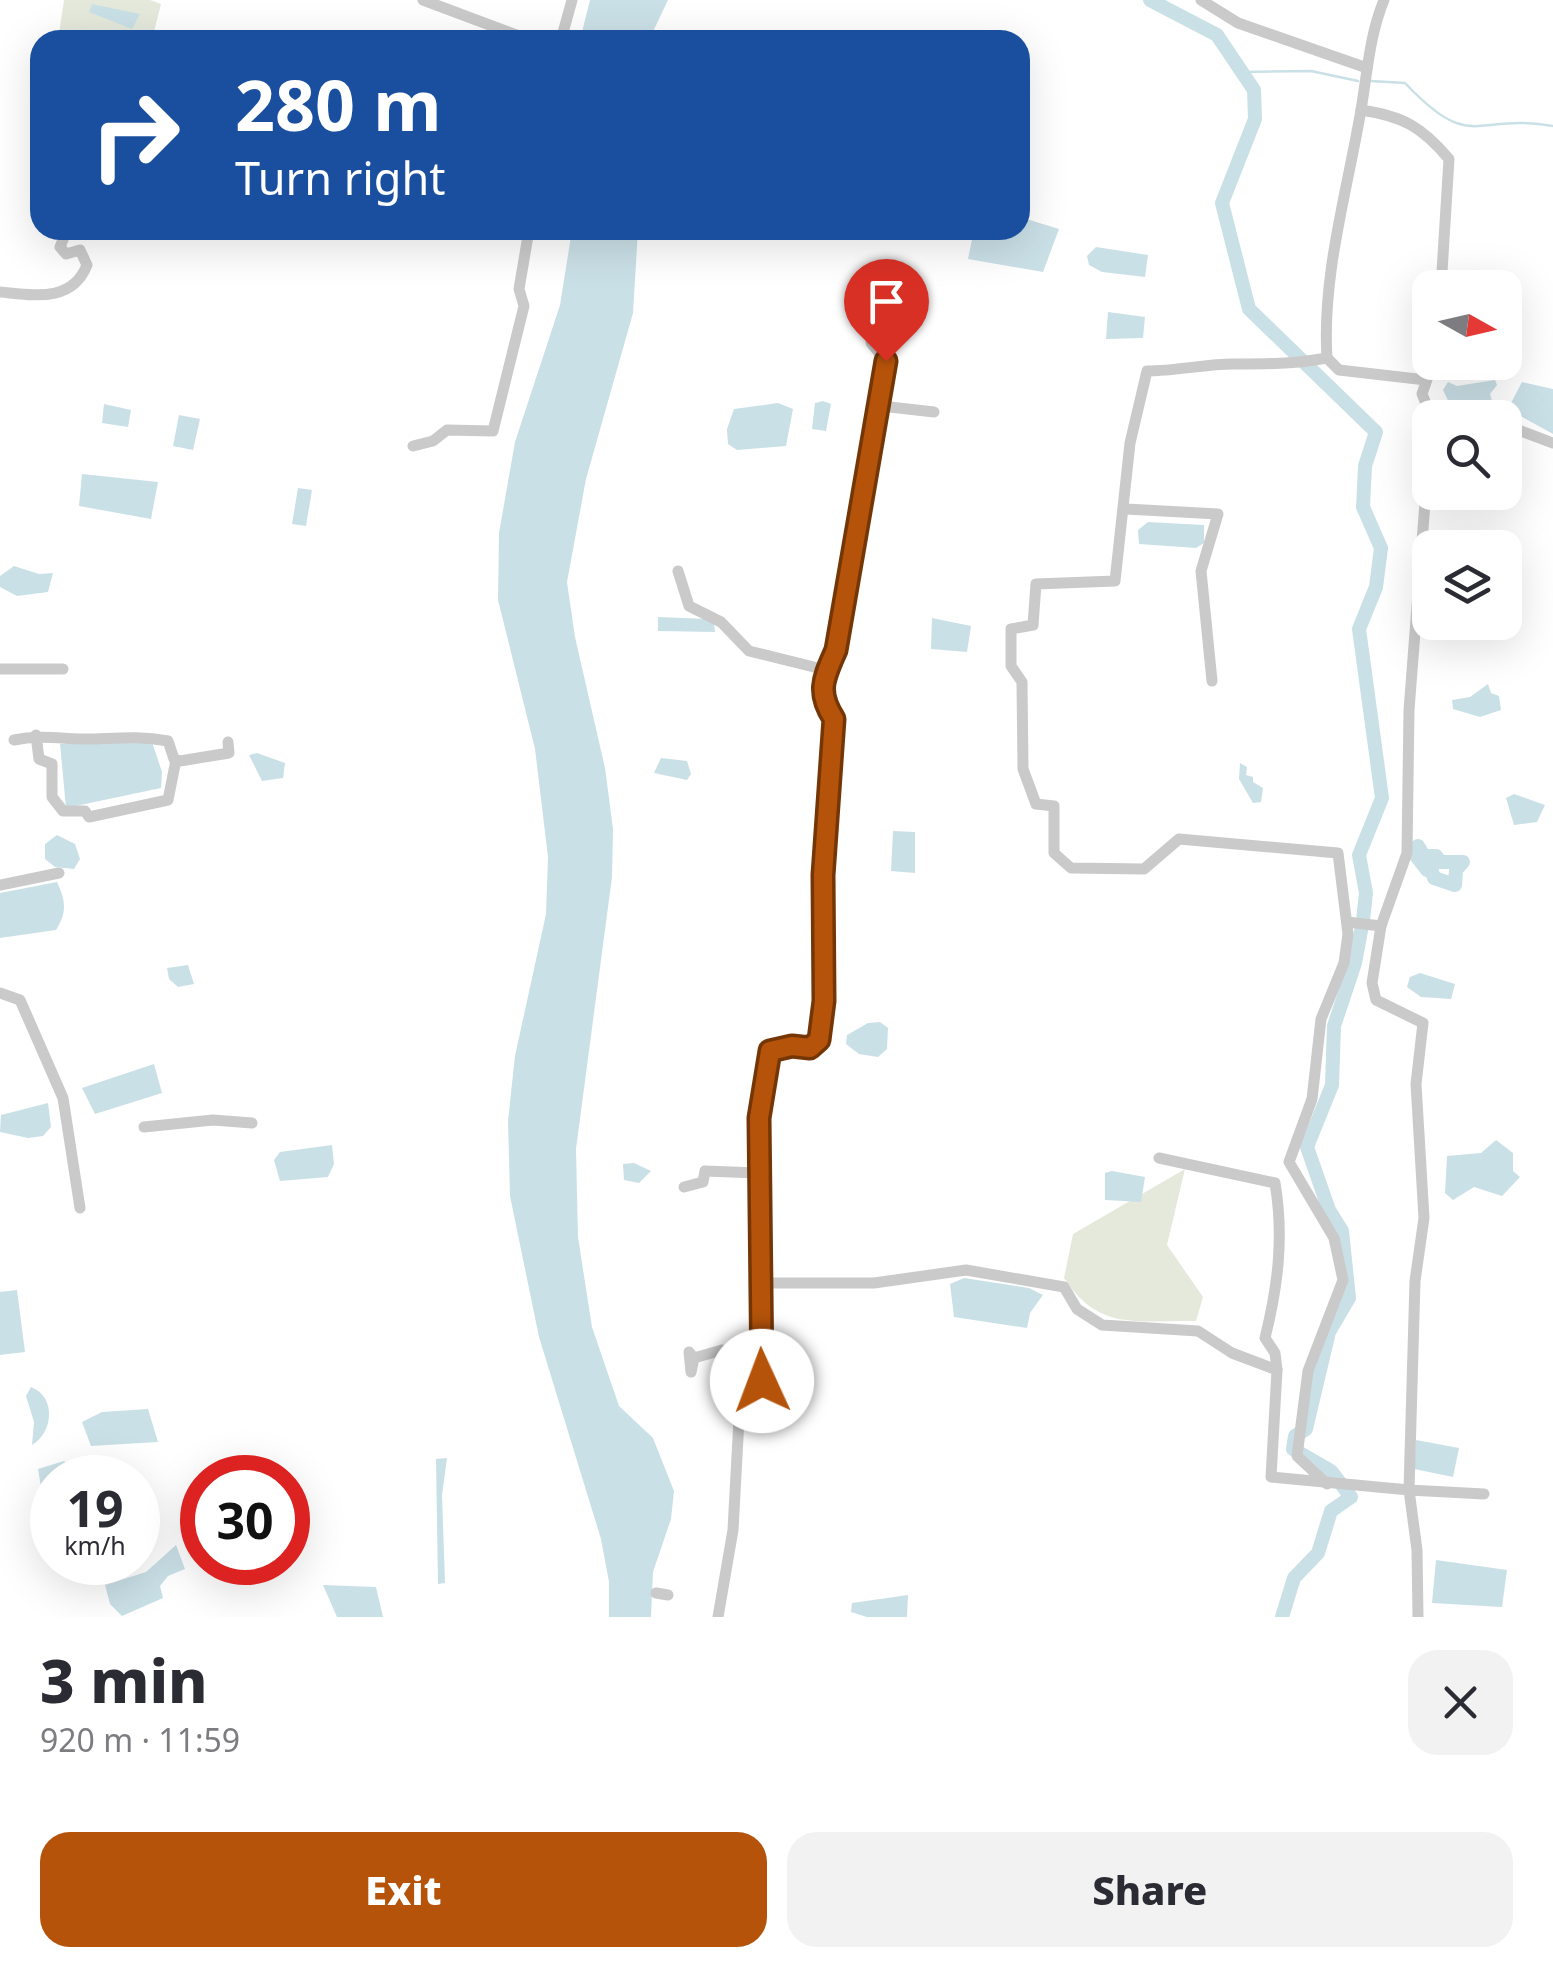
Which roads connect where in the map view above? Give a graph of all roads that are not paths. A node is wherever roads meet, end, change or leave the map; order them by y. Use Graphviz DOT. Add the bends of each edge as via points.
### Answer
graph roads {
  1 [pos="423,0"];
  2 [pos="572,0"];
  3 [pos="1201,0"];
  4 [pos="1384,0"];
  5 [pos="503,30"];
  6 [pos="564,30"];
  7 [pos="1367,68"];
  8 [pos="1362,110"];
  9 [pos="63,240"];
  10 [pos="527,240"];
  11 [pos="1442,270"];
  12 [pos="0,292"];
  13 [pos="877,294"];
  14 [pos="1327,358"];
  15 [pos="1412,378"];
  16 [pos="1426,380"];
  17 [pos="1425,400"];
  18 [pos="881,406"];
  19 [pos="934,412"];
  20 [pos="1522,431"];
  21 [pos="1553,443"];
  22 [pos="413,446"];
  23 [pos="1126,509"];
  24 [pos="1424,510"];
  25 [pos="678,571"];
  26 [pos="0,669"];
  27 [pos="63,669"];
  28 [pos="826,670"];
  29 [pos="1212,681"];
  30 [pos="36,735"];
  31 [pos="14,740"];
  32 [pos="228,742"];
  33 [pos="176,760"];
  34 [pos="59,873"];
  35 [pos="0,885"];
  36 [pos="1351,923"];
  37 [pos="1375,926"];
  38 [pos="0,992"];
  39 [pos="252,1123"];
  40 [pos="144,1126"];
  41 [pos="1159,1158"];
  42 [pos="758,1173"];
  43 [pos="684,1187"];
  44 [pos="80,1208"];
  45 [pos="758,1283"];
  46 [pos="694,1358"];
  47 [pos="761,1360"];
  48 [pos="1277,1370"];
  49 [pos="1327,1484"];
  50 [pos="1409,1490"];
  51 [pos="1484,1494"];
  52 [pos="718,1617"];
  53 [pos="1418,1617"];
  1 -- 5 [label="street"];
  2 -- 6 [label="street"];
  3 -- 7 [label="street" via="1238,23"];
  4 -- 7 [label="street"];
  7 -- 8 [label="street"];
  8 -- 11 [label="street" via="1398,116 1425,130 1449,159"];
  8 -- 14 [label="street" via="1324,308"];
  9 -- 12 [label="street" via="66,254 80,250 87,264 77,284 53,296"];
  10 -- 22 [label="street" via="519,288 524,306 493,431 447,430"];
  13 -- 18 [label="street" via="870,342 886,361"];
  14 -- 15 [label="street" via="1339,370"];
  14 -- 23 [label="street" via="1276,367 1148,371 1130,443"];
  16 -- 17 [label="street"];
  18 -- 19 [label="street"];
  18 -- 28 [label="street" via="836,650"];
  20 -- 21 [label="street"];
  23 -- 29 [label="street" via="1218,514 1202,571"];
  23 -- 36 [label="street" via="1114,581 1036,584 1033,624 1011,630 1011,666 1022,682 1022,768 1036,804 1054,806 1054,853 1071,868 1144,870 1179,839 1338,854"];
  24 -- 37 [label="street" via="1408,710 1407,853"];
  25 -- 28 [label="street" via="688,606 721,622 748,650"];
  26 -- 27 [label="street"];
  28 -- 42 [label="street" via="822,699 834,719 823,875 824,1001 816,1044 768,1055"];
  30 -- 31 [label="street"];
  30 -- 33 [label="street" via="168,740"];
  30 -- 33 [label="street" via="38,759 52,764 52,798 63,811 86,811 89,817 168,800"];
  32 -- 33 [label="street" via="229,753"];
  34 -- 35 [label="street"];
  36 -- 37 [label="street"];
  36 -- 49 [label="street" via="1344,963 1321,1019 1312,1099 1289,1162 1334,1238 1343,1280 1308,1371 1297,1456"];
  37 -- 50 [label="street" via="1376,1000 1423,1023 1416,1084 1424,1218 1415,1282"];
  38 -- 44 [label="street" via="20,1000 52,1068"];
  39 -- 40 [label="street"];
  41 -- 48 [label="street" via="1275,1183 1278,1284 1265,1338 1276,1353"];
  42 -- 43 [label="street" via="705,1171 703,1182"];
  42 -- 45 [label="street"];
  45 -- 47 [label="street"];
  45 -- 48 [label="street" via="874,1283 966,1270 1064,1286 1077,1310 1102,1325 1198,1331"];
  46 -- 47 [label="street" via="722,1350 735,1361"];
  47 -- 52 [label="street" via="762,1402 740,1418 733,1457 733,1530"];
  48 -- 49 [label="street" via="1272,1477"];
  49 -- 50 [label="street"];
  50 -- 51 [label="street"];
  50 -- 53 [label="street"];
}
